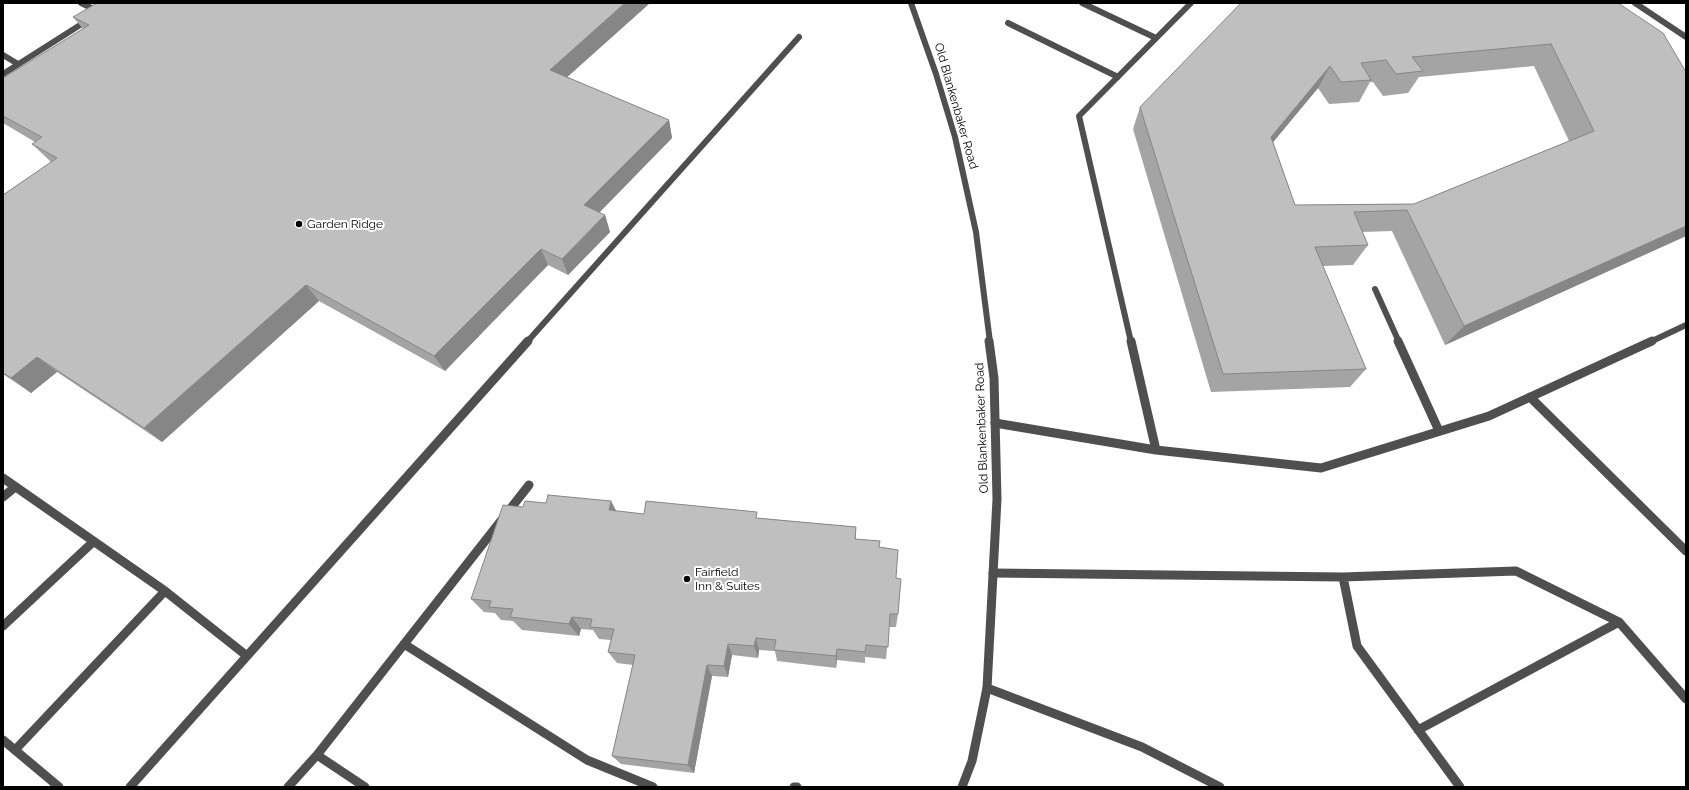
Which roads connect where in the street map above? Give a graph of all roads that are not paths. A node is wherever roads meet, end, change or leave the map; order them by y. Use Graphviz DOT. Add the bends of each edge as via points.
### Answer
graph roads {
  1 [pos="81,3"];
  2 [pos="911,3"];
  3 [pos="1082,3"];
  4 [pos="1191,3"];
  5 [pos="1636,3"];
  6 [pos="1008,23"];
  7 [pos="799,37"];
  8 [pos="1686,37"];
  9 [pos="1156,38"];
  10 [pos="3,55"];
  11 [pos="18,64"];
  12 [pos="3,74"];
  13 [pos="1118,77"];
  14 [pos="1375,289"];
  15 [pos="1686,325"];
  16 [pos="1530,397"];
  17 [pos="995,423"];
  18 [pos="1439,431"];
  19 [pos="1156,450"];
  20 [pos="3,478"];
  21 [pos="529,485"];
  22 [pos="15,486"];
  23 [pos="3,497"];
  24 [pos="93,542"];
  25 [pos="1686,551"];
  26 [pos="993,573"];
  27 [pos="1343,578"];
  28 [pos="165,591"];
  29 [pos="1620,622"];
  30 [pos="3,626"];
  31 [pos="404,644"];
  32 [pos="247,656"];
  33 [pos="987,688"];
  34 [pos="1686,699"];
  35 [pos="1418,730"];
  36 [pos="3,740"];
  37 [pos="15,750"];
  38 [pos="317,755"];
  39 [pos="59,787"];
  40 [pos="130,787"];
  41 [pos="288,787"];
  42 [pos="366,787"];
  43 [pos="653,787"];
  44 [pos="794,787"];
  45 [pos="798,787"];
  46 [pos="962,787"];
  47 [pos="1220,787"];
  48 [pos="1460,787"];
  1 -- 11 [label="street" via="103,11"];
  2 -- 17 [label="street, Old Blankenbaker Road" via="955,137 976,232 994,378"];
  3 -- 9 [label="street"];
  4 -- 9 [label="street"];
  5 -- 8 [label="street"];
  6 -- 13 [label="street"];
  7 -- 32 [label="street"];
  9 -- 13 [label="street"];
  10 -- 11 [label="street"];
  11 -- 12 [label="street"];
  13 -- 19 [label="street" via="1079,116"];
  14 -- 18 [label="street"];
  15 -- 16 [label="street"];
  16 -- 18 [label="street" via="1489,416"];
  16 -- 25 [label="street"];
  17 -- 19 [label="street"];
  17 -- 26 [label="street, Old Blankenbaker Road" via="997,499"];
  18 -- 19 [label="street" via="1321,468"];
  20 -- 22 [label="street"];
  21 -- 31 [label="street"];
  22 -- 23 [label="street"];
  22 -- 24 [label="street"];
  24 -- 28 [label="street"];
  24 -- 30 [label="street"];
  26 -- 27 [label="street"];
  26 -- 33 [label="street, Old Blankenbaker Road"];
  27 -- 29 [label="street" via="1516,571"];
  27 -- 35 [label="street" via="1357,646"];
  28 -- 32 [label="street"];
  28 -- 37 [label="street"];
  29 -- 34 [label="street"];
  29 -- 35 [label="street"];
  31 -- 38 [label="street"];
  31 -- 43 [label="street" via="587,760"];
  32 -- 40 [label="street"];
  33 -- 46 [label="street, Old Blankenbaker Road" via="972,761"];
  33 -- 47 [label="street" via="1142,747"];
  35 -- 48 [label="street"];
  36 -- 37 [label="street"];
  37 -- 39 [label="street"];
  38 -- 41 [label="street"];
  38 -- 42 [label="street"];
  44 -- 45 [label="street"];
}
